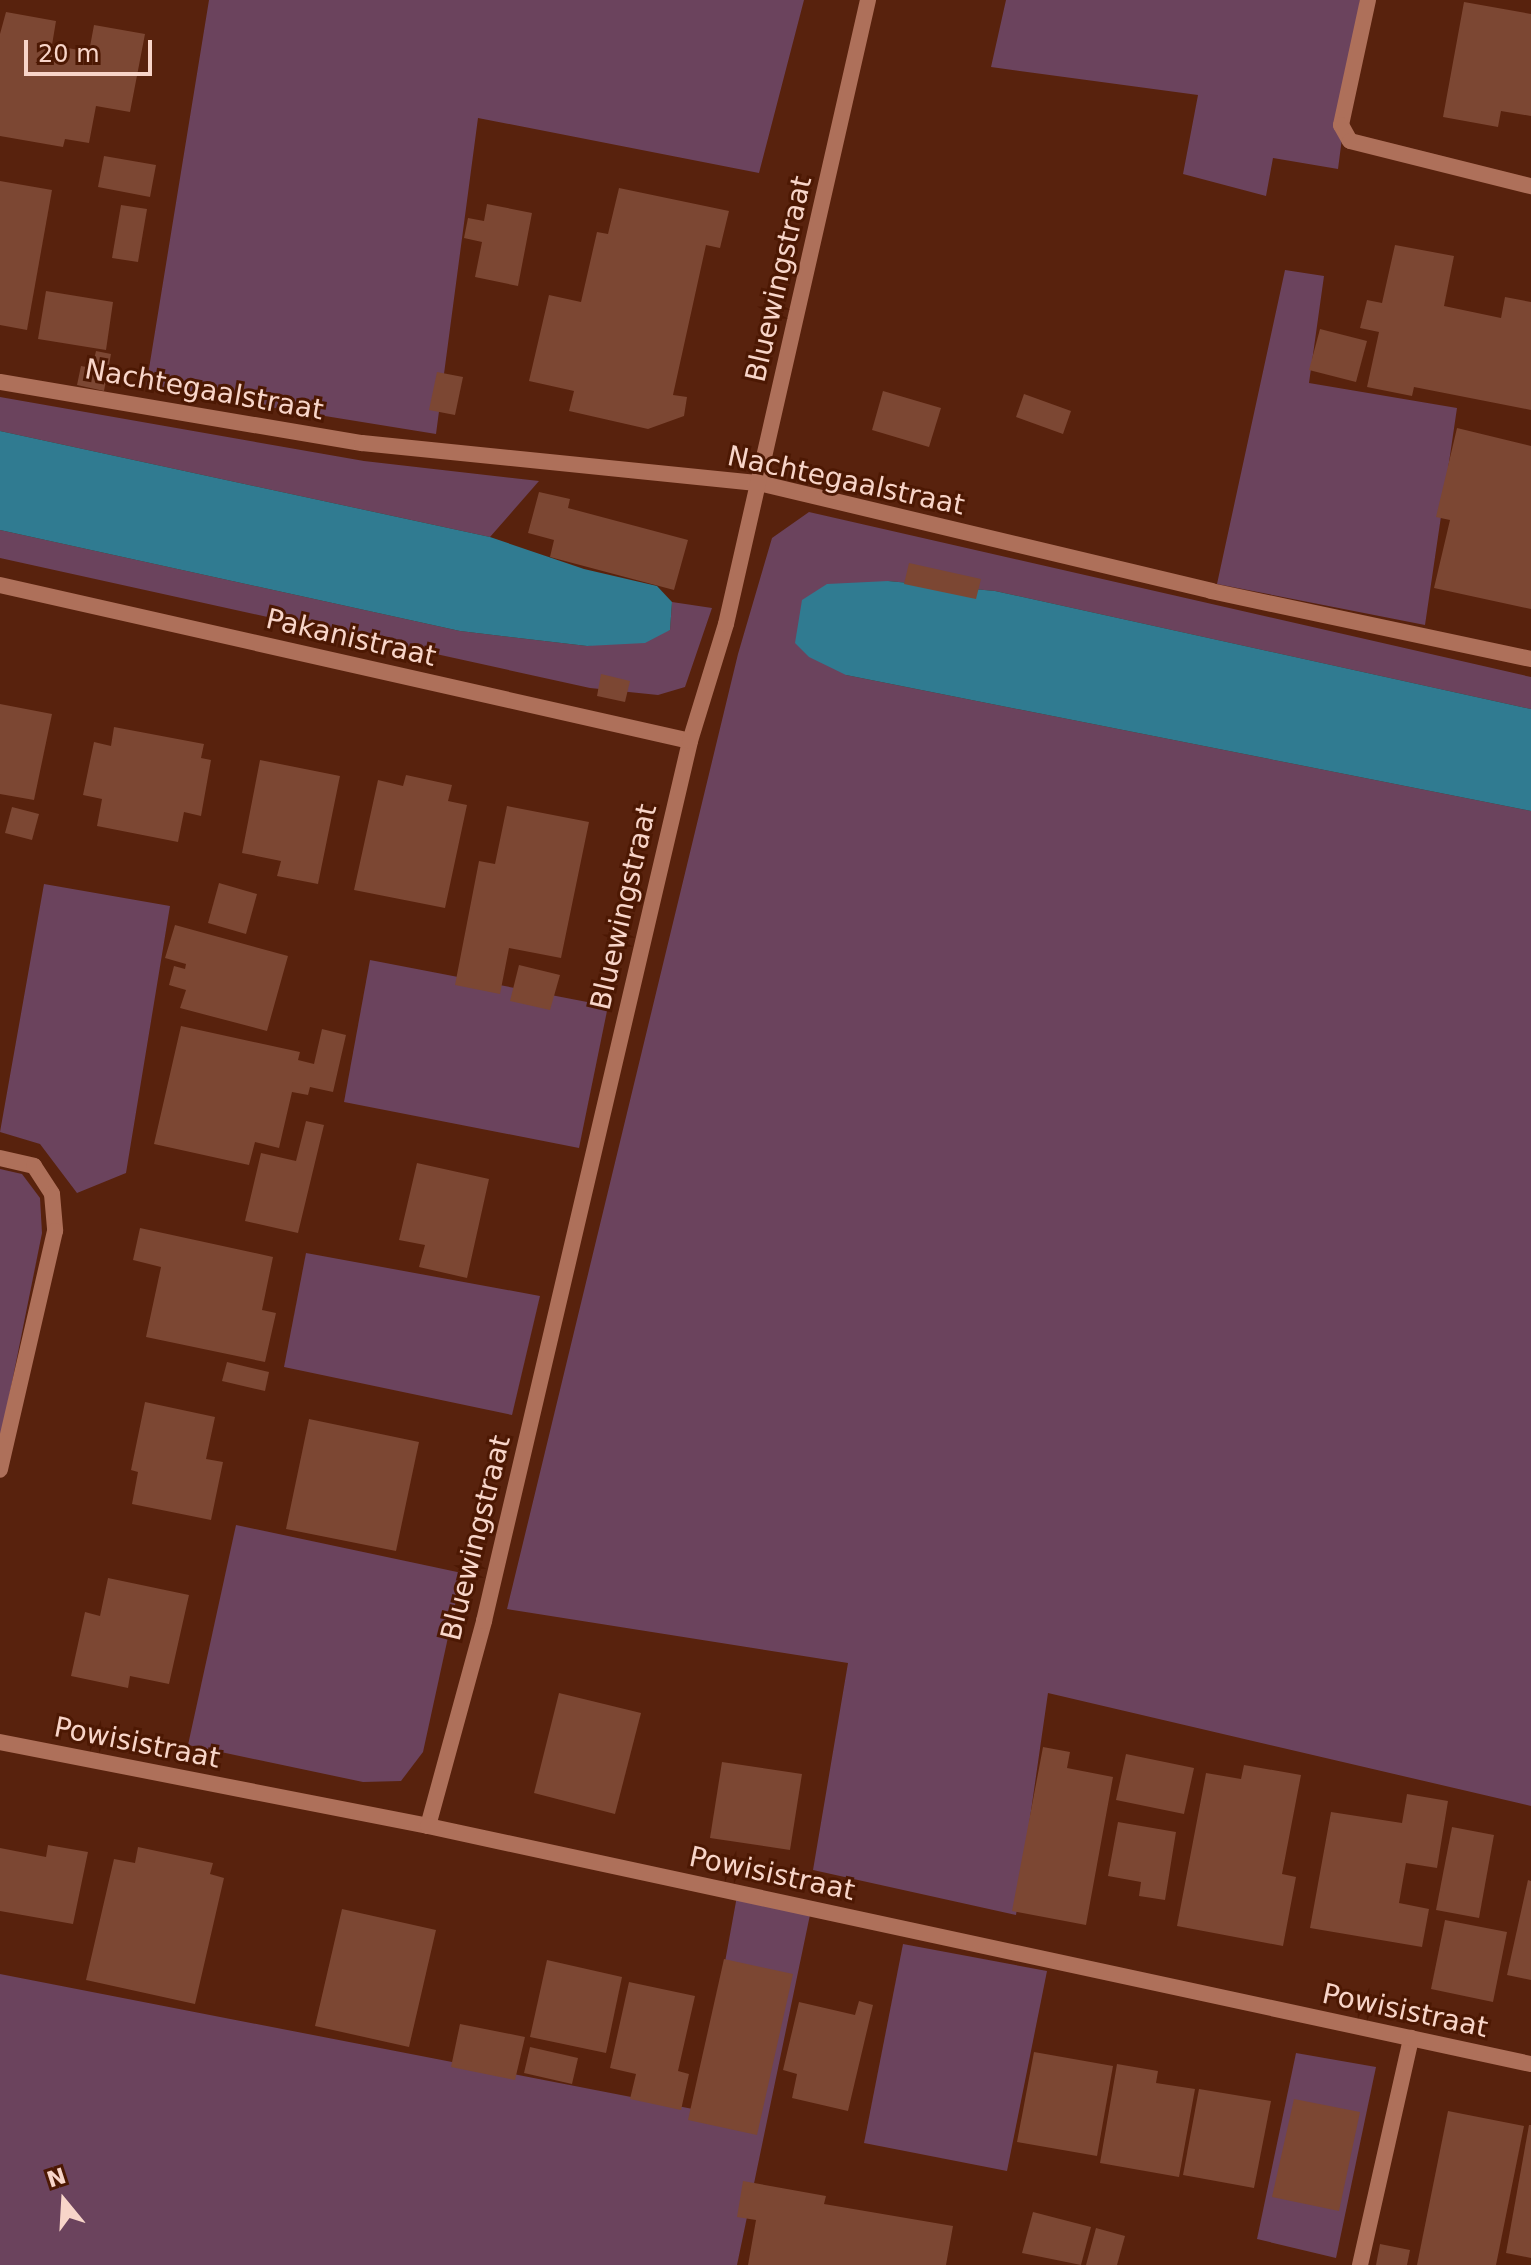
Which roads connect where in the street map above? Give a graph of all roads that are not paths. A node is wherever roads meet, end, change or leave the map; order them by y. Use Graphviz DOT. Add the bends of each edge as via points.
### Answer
graph roads {
  1 [pos="868,0"];
  2 [pos="1368,0"];
  3 [pos="1531,186"];
  4 [pos="0,382"];
  5 [pos="759,483"];
  6 [pos="0,585"];
  7 [pos="1531,659"];
  8 [pos="690,741"];
  9 [pos="0,1158"];
  10 [pos="0,1470"];
  11 [pos="0,1742"];
  12 [pos="428,1826"];
  13 [pos="1411,2038"];
  14 [pos="1531,2064"];
  15 [pos="1360,2265"];
  1 -- 5 [label="street, Bluewingstraat"];
  2 -- 3 [label="street" via="1341,125 1350,141"];
  4 -- 5 [label="street, Nachtegaalstraat" via="362,443"];
  5 -- 7 [label="street, Nachtegaalstraat" via="1211,591"];
  5 -- 8 [label="street, Bluewingstraat" via="726,624"];
  6 -- 8 [label="street, Pakanistraat"];
  8 -- 12 [label="street, Bluewingstraat" via="484,1621"];
  9 -- 10 [label="street" via="34,1166 52,1194 55,1231"];
  11 -- 12 [label="street, Powisistraat"];
  12 -- 13 [label="street, Powisistraat"];
  13 -- 14 [label="street, Powisistraat"];
  13 -- 15 [label="street"];
}
